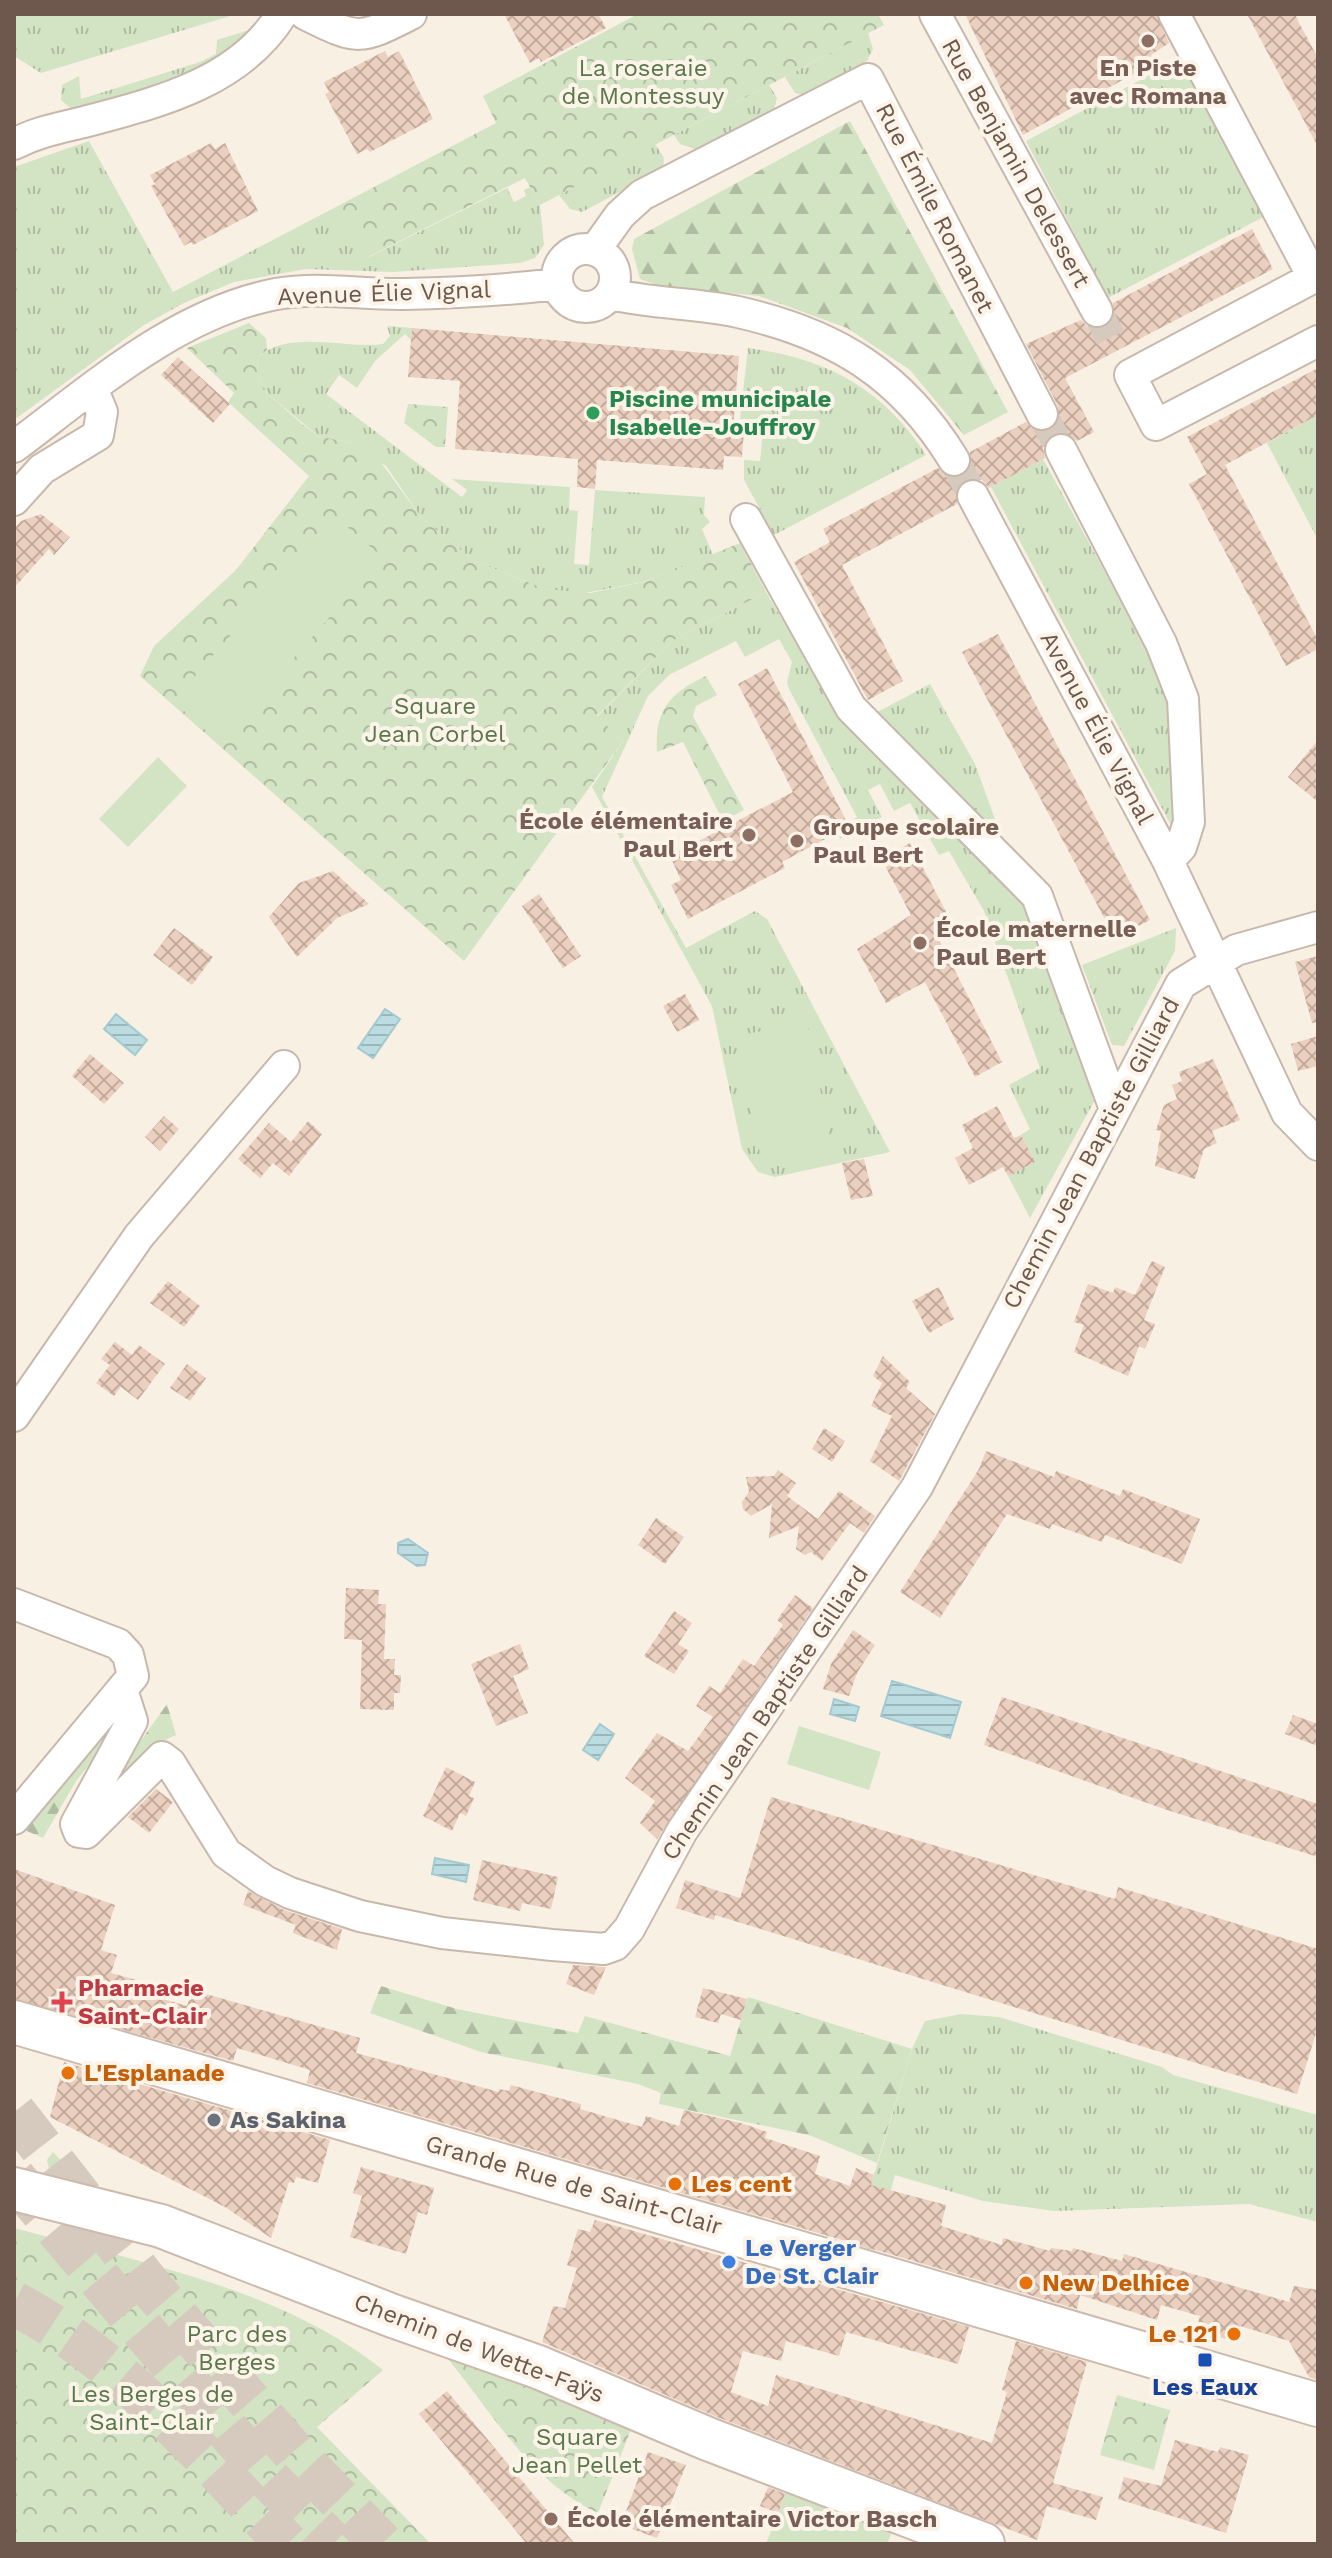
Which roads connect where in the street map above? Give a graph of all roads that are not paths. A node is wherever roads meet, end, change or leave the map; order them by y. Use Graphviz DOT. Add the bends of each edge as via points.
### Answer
graph roads {
  1 [pos="282,14"];
  2 [pos="305,14"];
  3 [pos="411,14"];
  4 [pos="935,14"];
  5 [pos="1174,14"];
  6 [pos="14,144"];
  7 [pos="595,250"];
  8 [pos="1316,276"];
  9 [pos="557,284"];
  10 [pos="611,294"];
  11 [pos="1097,311"];
  12 [pos="1318,341"];
  13 [pos="92,388"];
  14 [pos="1042,414"];
  15 [pos="14,447"];
  16 [pos="1061,450"];
  17 [pos="954,460"];
  18 [pos="973,496"];
  19 [pos="14,500"];
  20 [pos="746,519"];
  21 [pos="1168,861"];
  22 [pos="1318,927"];
  23 [pos="1216,962"];
  24 [pos="284,1066"];
  25 [pos="1115,1109"];
  26 [pos="1318,1145"];
  27 [pos="14,1416"];
  28 [pos="14,1604"];
  29 [pos="123,1693"];
  30 [pos="14,1819"];
  31 [pos="14,2022"];
  32 [pos="14,2189"];
  33 [pos="1318,2405"];
  34 [pos="983,2544"];
  1 -- 6 [label="street" via="246,59 211,81"];
  2 -- 3 [label="street" via="357,36"];
  4 -- 11 [label="street, Rue Benjamin Delessert"];
  5 -- 8 [label="street"];
  7 -- 9 [label="street" via="580,249 565,258"];
  7 -- 10 [label="street" via="614,268"];
  7 -- 14 [label="street, Rue Émile Romanet" via="642,195 868,79"];
  8 -- 12 [label="street" via="1124,363 1156,425"];
  9 -- 10 [label="street" via="566,300 582,307 598,305"];
  9 -- 13 [label="street, Avenue Élie Vignal" via="403,294 278,294 227,307 186,326"];
  10 -- 17 [label="street" via="738,312 830,344 892,380 933,426"];
  13 -- 15 [label="street, Avenue Élie Vignal"];
  13 -- 19 [label="street" via="102,412 98,435 42,469"];
  16 -- 21 [label="street" via="1161,643 1183,699 1189,822 1181,847"];
  18 -- 21 [label="street, Avenue Élie Vignal"];
  20 -- 25 [label="street" via="851,708 1037,896"];
  21 -- 23 [label="street, Avenue Élie Vignal"];
  22 -- 23 [label="street, Chemin Jean Baptiste Gilliard" via="1236,950"];
  23 -- 25 [label="street, Chemin Jean Baptiste Gilliard" via="1181,984"];
  23 -- 26 [label="street, Avenue Élie Vignal" via="1287,1113"];
  24 -- 27 [label="street" via="139,1236"];
  25 -- 29 [label="street, Chemin Jean Baptiste Gilliard" via="917,1487 682,1831 615,1945 604,1949 442,1933 360,1916 290,1893 226,1853 162,1757 86,1833 79,1832 76,1824 132,1721"];
  28 -- 29 [label="street" via="118,1644 132,1665 133,1676"];
  29 -- 30 [label="street"];
  31 -- 33 [label="main road, Grande Rue de Saint-Clair"];
  32 -- 34 [label="main road, Chemin de Wette-Faÿs" via="161,2226 538,2367 708,2439"];
}
